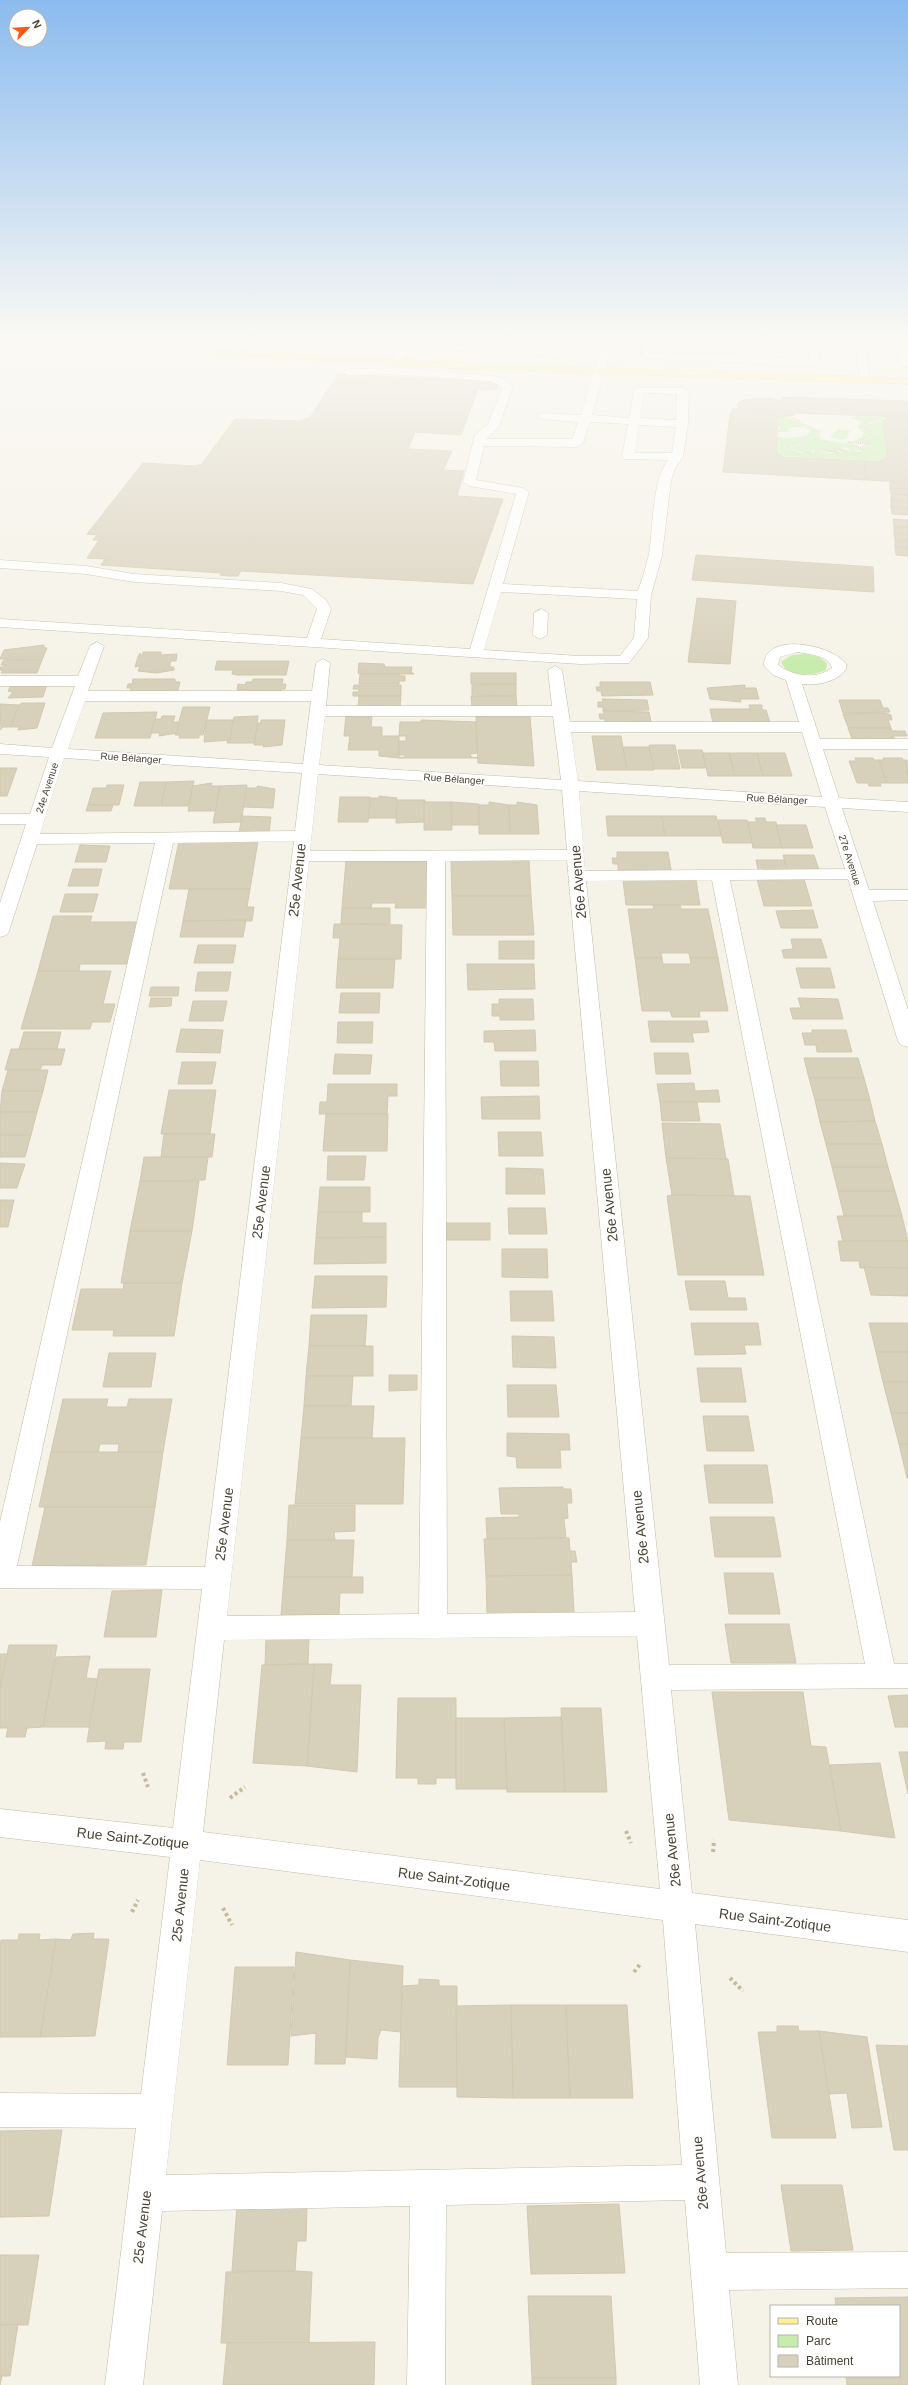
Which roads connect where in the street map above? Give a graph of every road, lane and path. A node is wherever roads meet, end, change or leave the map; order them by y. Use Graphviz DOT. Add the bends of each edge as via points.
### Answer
graph roads {
  1 [pos="478,450"];
  2 [pos="629,450"];
  3 [pos="678,450"];
  4 [pos="799,450"];
  5 [pos="812,450"];
  6 [pos="823,450"];
  7 [pos="837,450"];
  8 [pos="850,450"];
  9 [pos="863,450"];
  10 [pos="677,457"];
  11 [pos="0,564"];
  12 [pos="495,588"];
  13 [pos="644,595"];
  14 [pos="541,613"];
  15 [pos="0,623"];
  16 [pos="540,635"];
  17 [pos="314,643"];
  18 [pos="97,646"];
  19 [pos="476,653"];
  20 [pos="323,662"];
  21 [pos="555,670"];
  22 [pos="793,678"];
  23 [pos="0,681"];
  24 [pos="84,681"];
  25 [pos="79,696"];
  26 [pos="319,696"];
  27 [pos="317,711"];
  28 [pos="561,719"];
  29 [pos="808,727"];
  30 [pos="814,744"];
  31 [pos="908,744"];
  32 [pos="0,749"];
  33 [pos="58,753"];
  34 [pos="311,769"];
  35 [pos="569,786"];
  36 [pos="832,802"];
  37 [pos="908,807"];
  38 [pos="0,818"];
  39 [pos="37,819"];
  40 [pos="165,838"];
  41 [pos="30,839"];
  42 [pos="301,846"];
  43 [pos="436,856"];
  44 [pos="576,865"];
  45 [pos="855,874"];
  46 [pos="720,876"];
  47 [pos="908,895"];
  48 [pos="862,896"];
  49 [pos="0,931"];
  50 [pos="908,1041"];
  51 [pos="0,1577"];
  52 [pos="218,1578"];
  53 [pos="650,1624"];
  54 [pos="433,1626"];
  55 [pos="213,1628"];
  56 [pos="895,1676"];
  57 [pos="654,1678"];
  58 [pos="143,1773"];
  59 [pos="148,1787"];
  60 [pos="245,1787"];
  61 [pos="230,1798"];
  62 [pos="0,1823"];
  63 [pos="626,1831"];
  64 [pos="714,1840"];
  65 [pos="631,1843"];
  66 [pos="186,1844"];
  67 [pos="713,1852"];
  68 [pos="138,1900"];
  69 [pos="678,1907"];
  70 [pos="224,1908"];
  71 [pos="132,1912"];
  72 [pos="232,1925"];
  73 [pos="908,1936"];
  74 [pos="641,1963"];
  75 [pos="634,1972"];
  76 [pos="730,1978"];
  77 [pos="743,1991"];
  78 [pos="0,2110"];
  79 [pos="156,2111"];
  80 [pos="701,2182"];
  81 [pos="428,2189"];
  82 [pos="146,2193"];
  83 [pos="908,2270"];
  84 [pos="708,2272"];
  85 [pos="124,2385"];
  86 [pos="426,2385"];
  87 [pos="720,2385"];
  1 -- 12 [label="street" via="469,482 523,492"];
  2 -- 10 [label="street" via="628,456"];
  3 -- 10 [label="street"];
  4 -- 5 [label="path" via="811,453"];
  6 -- 7 [label="path" via="840,452"];
  8 -- 9 [label="path" via="855,453"];
  10 -- 13 [label="street" via="669,467 665,481 655,556"];
  11 -- 17 [label="street" via="86,570 134,578 281,587 307,592 318,600 324,609"];
  12 -- 13 [label="street"];
  12 -- 19 [label="street"];
  13 -- 19 [label="street" via="641,638 624,660"];
  14 -- 16 [label="street"];
  15 -- 17 [label="street"];
  17 -- 19 [label="street"];
  18 -- 24 [label="street, 24e Avenue"];
  20 -- 26 [label="street, 25e Avenue"];
  21 -- 28 [label="street, 26e Avenue"];
  22 -- 29 [label="street, 27e Avenue"];
  23 -- 24 [label="street"];
  24 -- 25 [label="street, 24e Avenue"];
  25 -- 26 [label="street"];
  25 -- 33 [label="street, 24e Avenue"];
  26 -- 27 [label="street, 25e Avenue"];
  27 -- 28 [label="street"];
  27 -- 34 [label="street, 25e Avenue"];
  28 -- 29 [label="street"];
  28 -- 35 [label="street, 26e Avenue"];
  29 -- 30 [label="street, 27e Avenue"];
  30 -- 31 [label="street"];
  30 -- 36 [label="street, 27e Avenue"];
  32 -- 33 [label="street, Rue Bélanger"];
  33 -- 34 [label="street, Rue Bélanger"];
  33 -- 39 [label="street, 24e Avenue"];
  34 -- 35 [label="street, Rue Bélanger"];
  34 -- 42 [label="street, 25e Avenue"];
  35 -- 36 [label="street, Rue Bélanger"];
  35 -- 44 [label="street, 26e Avenue"];
  36 -- 37 [label="street, Rue Bélanger"];
  36 -- 45 [label="street, 27e Avenue"];
  38 -- 39 [label="street"];
  39 -- 41 [label="street, 24e Avenue"];
  40 -- 41 [label="street"];
  40 -- 42 [label="street"];
  40 -- 51 [label="street"];
  41 -- 49 [label="street, 24e Avenue"];
  42 -- 43 [label="street"];
  42 -- 52 [label="street, 25e Avenue"];
  43 -- 44 [label="street"];
  43 -- 54 [label="street"];
  44 -- 46 [label="street"];
  44 -- 53 [label="street, 26e Avenue"];
  45 -- 46 [label="street"];
  45 -- 48 [label="street, 27e Avenue"];
  46 -- 56 [label="street"];
  47 -- 48 [label="street"];
  48 -- 50 [label="street, 27e Avenue"];
  51 -- 52 [label="street"];
  52 -- 55 [label="street, 25e Avenue"];
  53 -- 54 [label="street"];
  53 -- 57 [label="street, 26e Avenue"];
  54 -- 55 [label="street"];
  55 -- 66 [label="street, 25e Avenue"];
  56 -- 57 [label="street"];
  57 -- 69 [label="street, 26e Avenue"];
  58 -- 59 [label="path"];
  60 -- 61 [label="path"];
  62 -- 66 [label="street, Rue Saint-Zotique"];
  63 -- 65 [label="path"];
  64 -- 67 [label="path"];
  66 -- 69 [label="street, Rue Saint-Zotique"];
  66 -- 79 [label="street, 25e Avenue"];
  68 -- 71 [label="path"];
  69 -- 73 [label="street, Rue Saint-Zotique"];
  69 -- 80 [label="street, 26e Avenue"];
  70 -- 72 [label="path"];
  74 -- 75 [label="path"];
  76 -- 77 [label="path"];
  78 -- 79 [label="street"];
  79 -- 82 [label="street, 25e Avenue"];
  80 -- 81 [label="street"];
  80 -- 84 [label="street, 26e Avenue"];
  81 -- 82 [label="street"];
  81 -- 86 [label="street"];
  82 -- 85 [label="street, 25e Avenue"];
  83 -- 84 [label="street"];
  84 -- 87 [label="street, 26e Avenue"];
}
